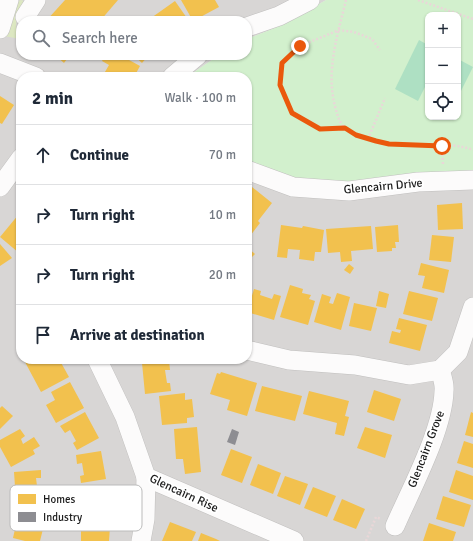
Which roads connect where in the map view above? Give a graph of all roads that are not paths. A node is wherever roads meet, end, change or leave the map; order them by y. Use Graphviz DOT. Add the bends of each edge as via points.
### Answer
graph roads {
  1 [pos="8,0"];
  2 [pos="35,0"];
  3 [pos="310,0"];
  4 [pos="26,16"];
  5 [pos="252,25"];
  6 [pos="0,29"];
  7 [pos="192,60"];
  8 [pos="0,63"];
  9 [pos="23,72"];
  10 [pos="178,72"];
  11 [pos="16,165"];
  12 [pos="252,172"];
  13 [pos="473,180"];
  14 [pos="0,187"];
  15 [pos="473,307"];
  16 [pos="252,351"];
  17 [pos="99,364"];
  18 [pos="440,370"];
  19 [pos="146,477"];
  20 [pos="395,526"];
  21 [pos="141,541"];
  22 [pos="294,541"];
  1 -- 6 [label="street"];
  2 -- 4 [label="street"];
  3 -- 5 [label="street" via="280,16"];
  7 -- 10 [label="street"];
  8 -- 9 [label="street"];
  11 -- 14 [label="street"];
  12 -- 13 [label="street, Glencairn Drive" via="293,187 350,191 418,182"];
  15 -- 18 [label="street" via="458,352"];
  16 -- 18 [label="street" via="289,360 355,365 409,375"];
  17 -- 19 [label="street, Glencairn Rise" via="125,417"];
  18 -- 20 [label="street, Glencairn Grove" via="444,390 442,412"];
  19 -- 21 [label="street" via="145,519"];
  19 -- 22 [label="street, Glencairn Rise"];
}
